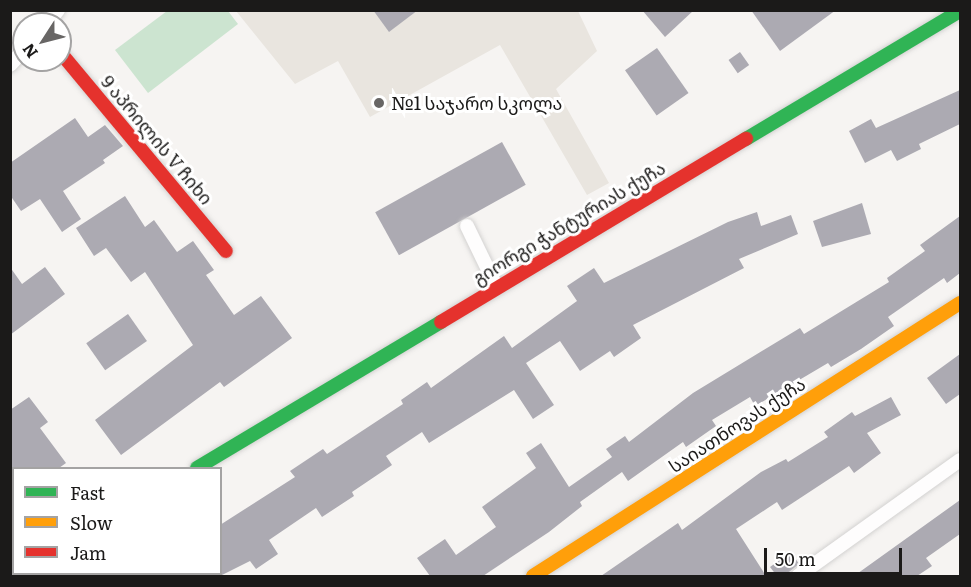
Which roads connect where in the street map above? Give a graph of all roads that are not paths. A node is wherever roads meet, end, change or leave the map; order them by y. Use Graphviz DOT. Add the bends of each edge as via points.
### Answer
graph roads {
  1 [pos="960,11"];
  2 [pos="72,66"];
  3 [pos="467,226"];
  4 [pos="226,251"];
  5 [pos="496,286"];
  6 [pos="960,303"];
  7 [pos="960,460"];
  8 [pos="199,467"];
  9 [pos="533,576"];
  10 [pos="798,576"];
  1 -- 5 [label="street, გიორგი ჭანტურიას ქუჩა"];
  2 -- 4 [label="street, 9 აპრილის V ჩიხი"];
  3 -- 5 [label="street"];
  5 -- 8 [label="street, გიორგი ჭანტურიას ქუჩა"];
  6 -- 9 [label="street, საიათნოვას ქუჩა"];
  7 -- 10 [label="street"];
}
